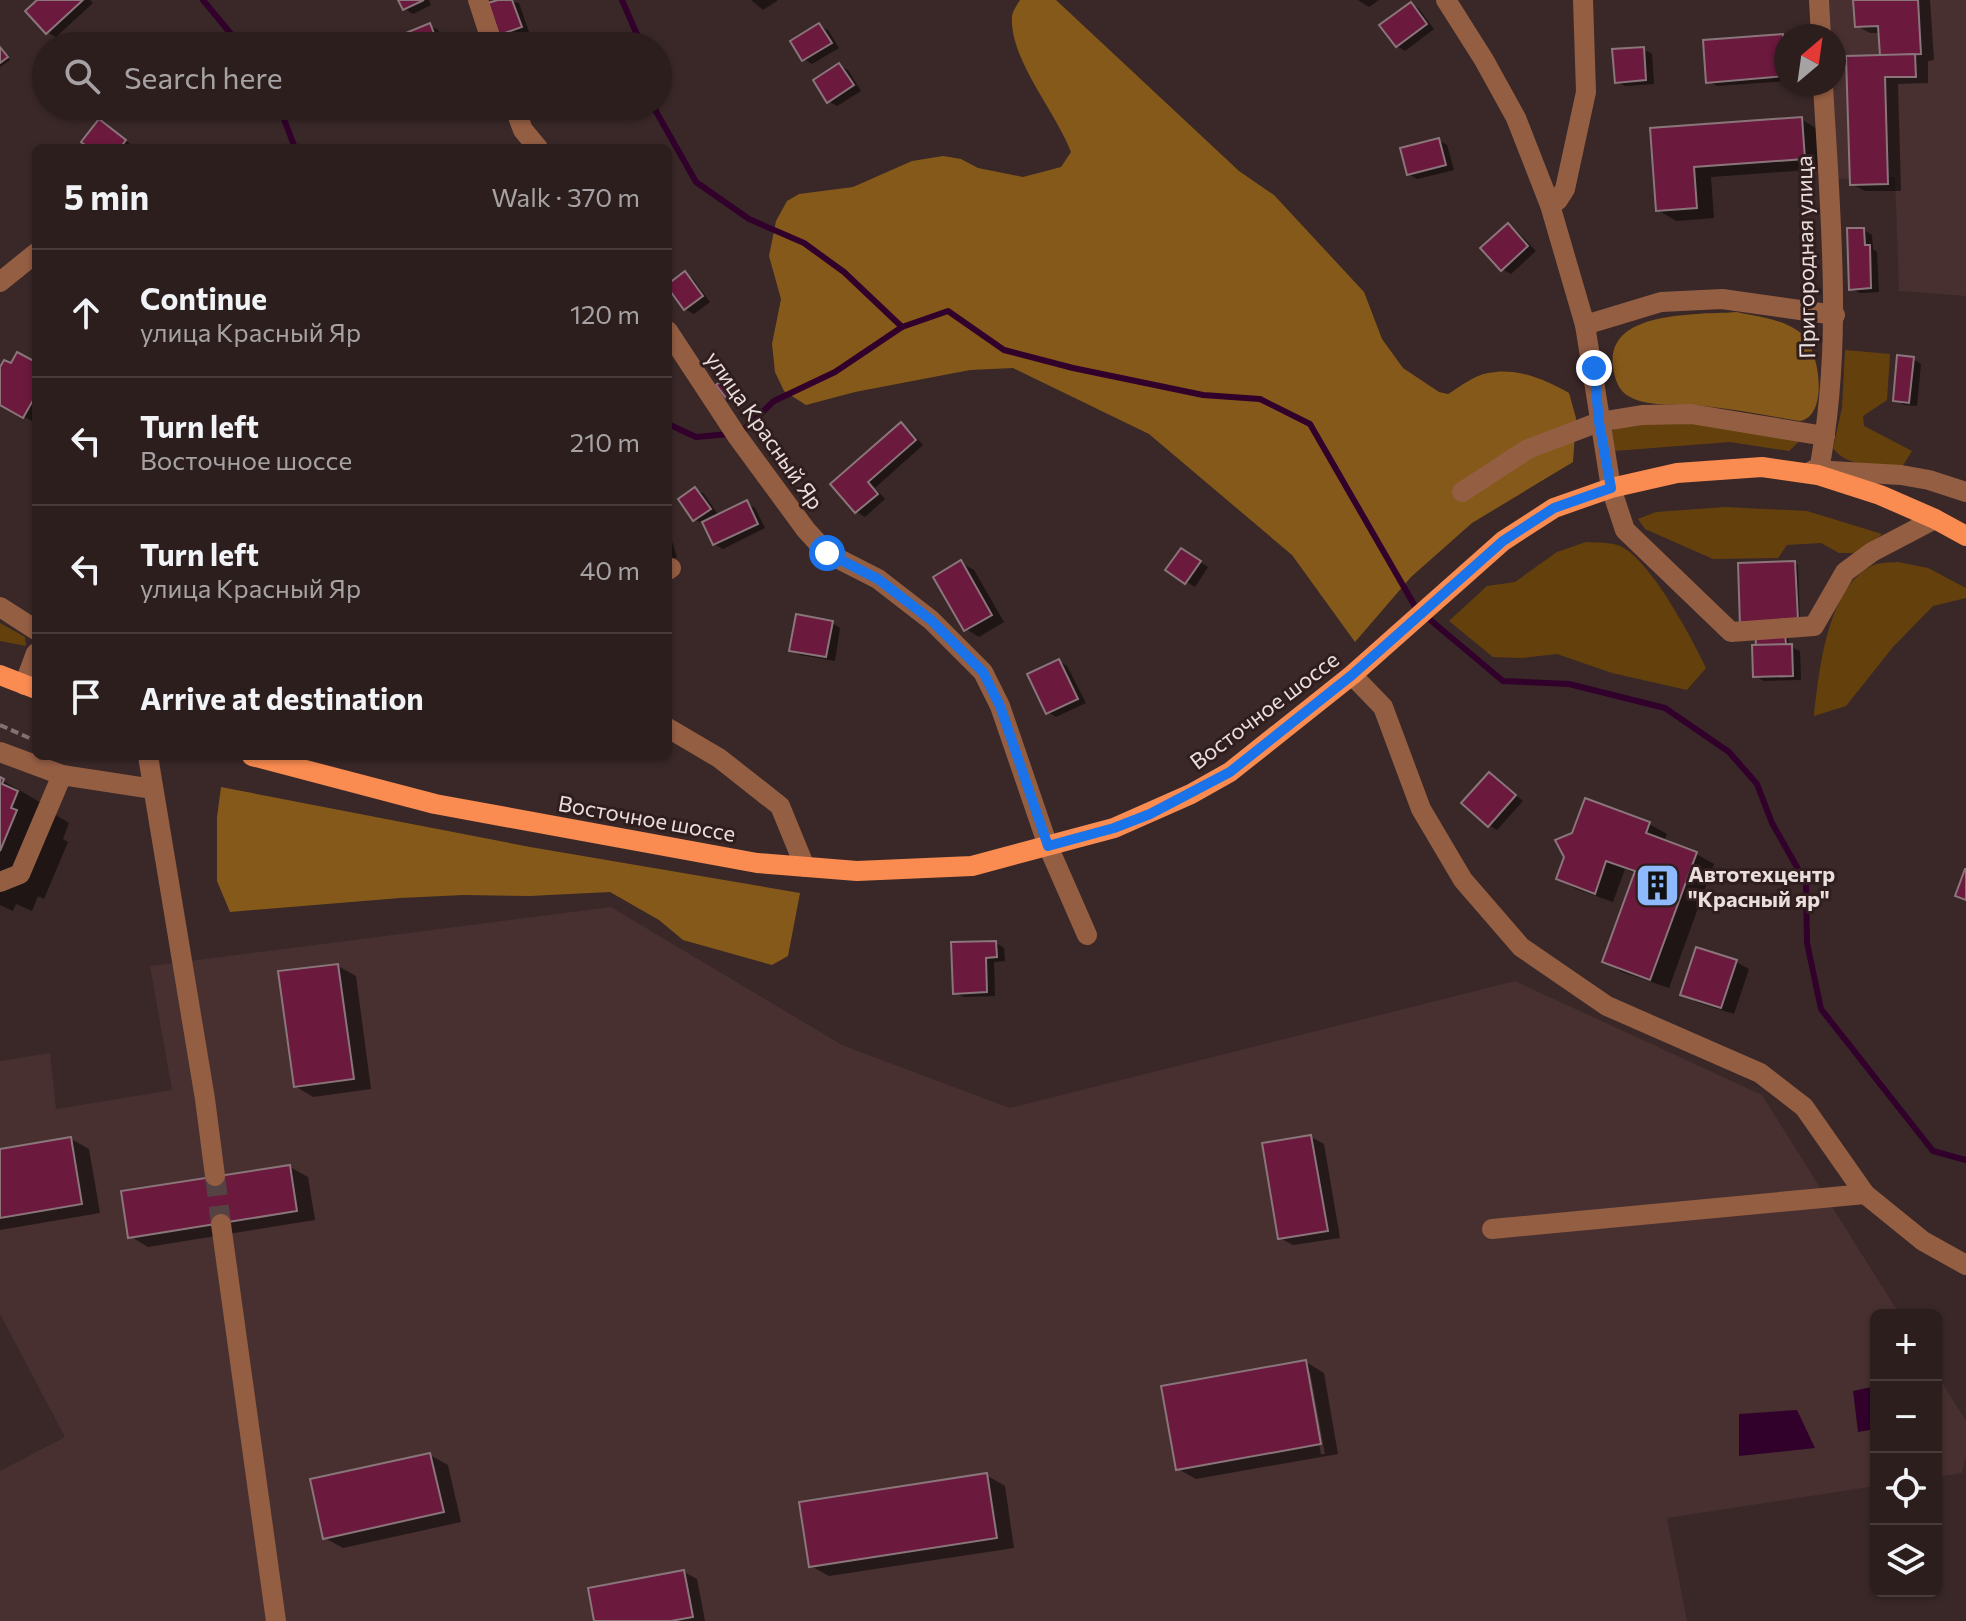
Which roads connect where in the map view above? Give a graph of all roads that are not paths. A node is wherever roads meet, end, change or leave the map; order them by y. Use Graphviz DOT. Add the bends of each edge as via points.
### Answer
graph roads {
  1 [pos="478,0"];
  2 [pos="1446,0"];
  3 [pos="1583,0"];
  4 [pos="1819,0"];
  5 [pos="1820,24"];
  6 [pos="488,32"];
  7 [pos="1824,96"];
  8 [pos="519,120"];
  9 [pos="535,144"];
  10 [pos="1550,205"];
  11 [pos="32,256"];
  12 [pos="0,282"];
  13 [pos="1835,315"];
  14 [pos="1585,325"];
  15 [pos="672,337"];
  16 [pos="1599,422"];
  17 [pos="1825,436"];
  18 [pos="1819,473"];
  19 [pos="1611,488"];
  20 [pos="1462,492"];
  21 [pos="1966,492"];
  22 [pos="1935,519"];
  23 [pos="1966,536"];
  24 [pos="0,607"];
  25 [pos="32,627"];
  26 [pos="0,675"];
  27 [pos="1352,675"];
  28 [pos="30,687"];
  29 [pos="672,730"];
  30 [pos="0,752"];
  31 [pos="149,760"];
  32 [pos="267,760"];
  33 [pos="62,775"];
  34 [pos="153,789"];
  35 [pos="1048,846"];
  36 [pos="805,867"];
  37 [pos="0,882"];
  38 [pos="1087,935"];
  39 [pos="215,1176"];
  40 [pos="1865,1194"];
  41 [pos="221,1224"];
  42 [pos="1492,1229"];
  43 [pos="1966,1265"];
  44 [pos="276,1621"];
  1 -- 6 [label="street"];
  2 -- 10 [label="street" via="1516,118"];
  3 -- 10 [label="street" via="1586,92 1565,189"];
  4 -- 5 [label="street"];
  7 -- 13 [label="street, Пригородная улица"];
  8 -- 9 [label="street"];
  10 -- 14 [label="street"];
  11 -- 12 [label="street"];
  13 -- 14 [label="street" via="1722,299 1661,302"];
  13 -- 17 [label="street, Пригородная улица"];
  14 -- 16 [label="street"];
  15 -- 35 [label="street, улица Красный Яр" via="737,436 827,553 878,579 931,620 983,672 1000,706"];
  16 -- 17 [label="street" via="1691,414"];
  16 -- 19 [label="street"];
  16 -- 20 [label="street" via="1528,449"];
  17 -- 18 [label="street, Пригородная улица"];
  18 -- 19 [label="main road, Восточное шоссе" via="1762,467 1677,473"];
  18 -- 21 [label="street" via="1901,475"];
  18 -- 22 [label="main road, Восточное шоссе"];
  19 -- 22 [label="street" via="1625,530 1731,632 1814,626 1845,572"];
  19 -- 27 [label="main road, Восточное шоссе" via="1554,508 1503,541"];
  22 -- 23 [label="main road, Восточное шоссе"];
  24 -- 25 [label="street"];
  26 -- 28 [label="main road"];
  27 -- 35 [label="main road, Восточное шоссе" via="1230,772 1150,814"];
  27 -- 40 [label="street" via="1383,707 1421,809 1463,880 1521,947 1607,1006 1760,1073 1804,1107"];
  29 -- 36 [label="street" via="719,758 780,806"];
  30 -- 33 [label="street"];
  31 -- 34 [label="street"];
  32 -- 36 [label="main road, Восточное шоссе" via="435,804 757,863"];
  33 -- 34 [label="street"];
  33 -- 37 [label="street" via="20,874"];
  34 -- 39 [label="street"];
  35 -- 36 [label="main road, Восточное шоссе" via="972,866 857,871"];
  35 -- 38 [label="street, улица Красный Яр"];
  40 -- 42 [label="street"];
  40 -- 43 [label="street" via="1923,1241"];
  41 -- 44 [label="street"];
}
